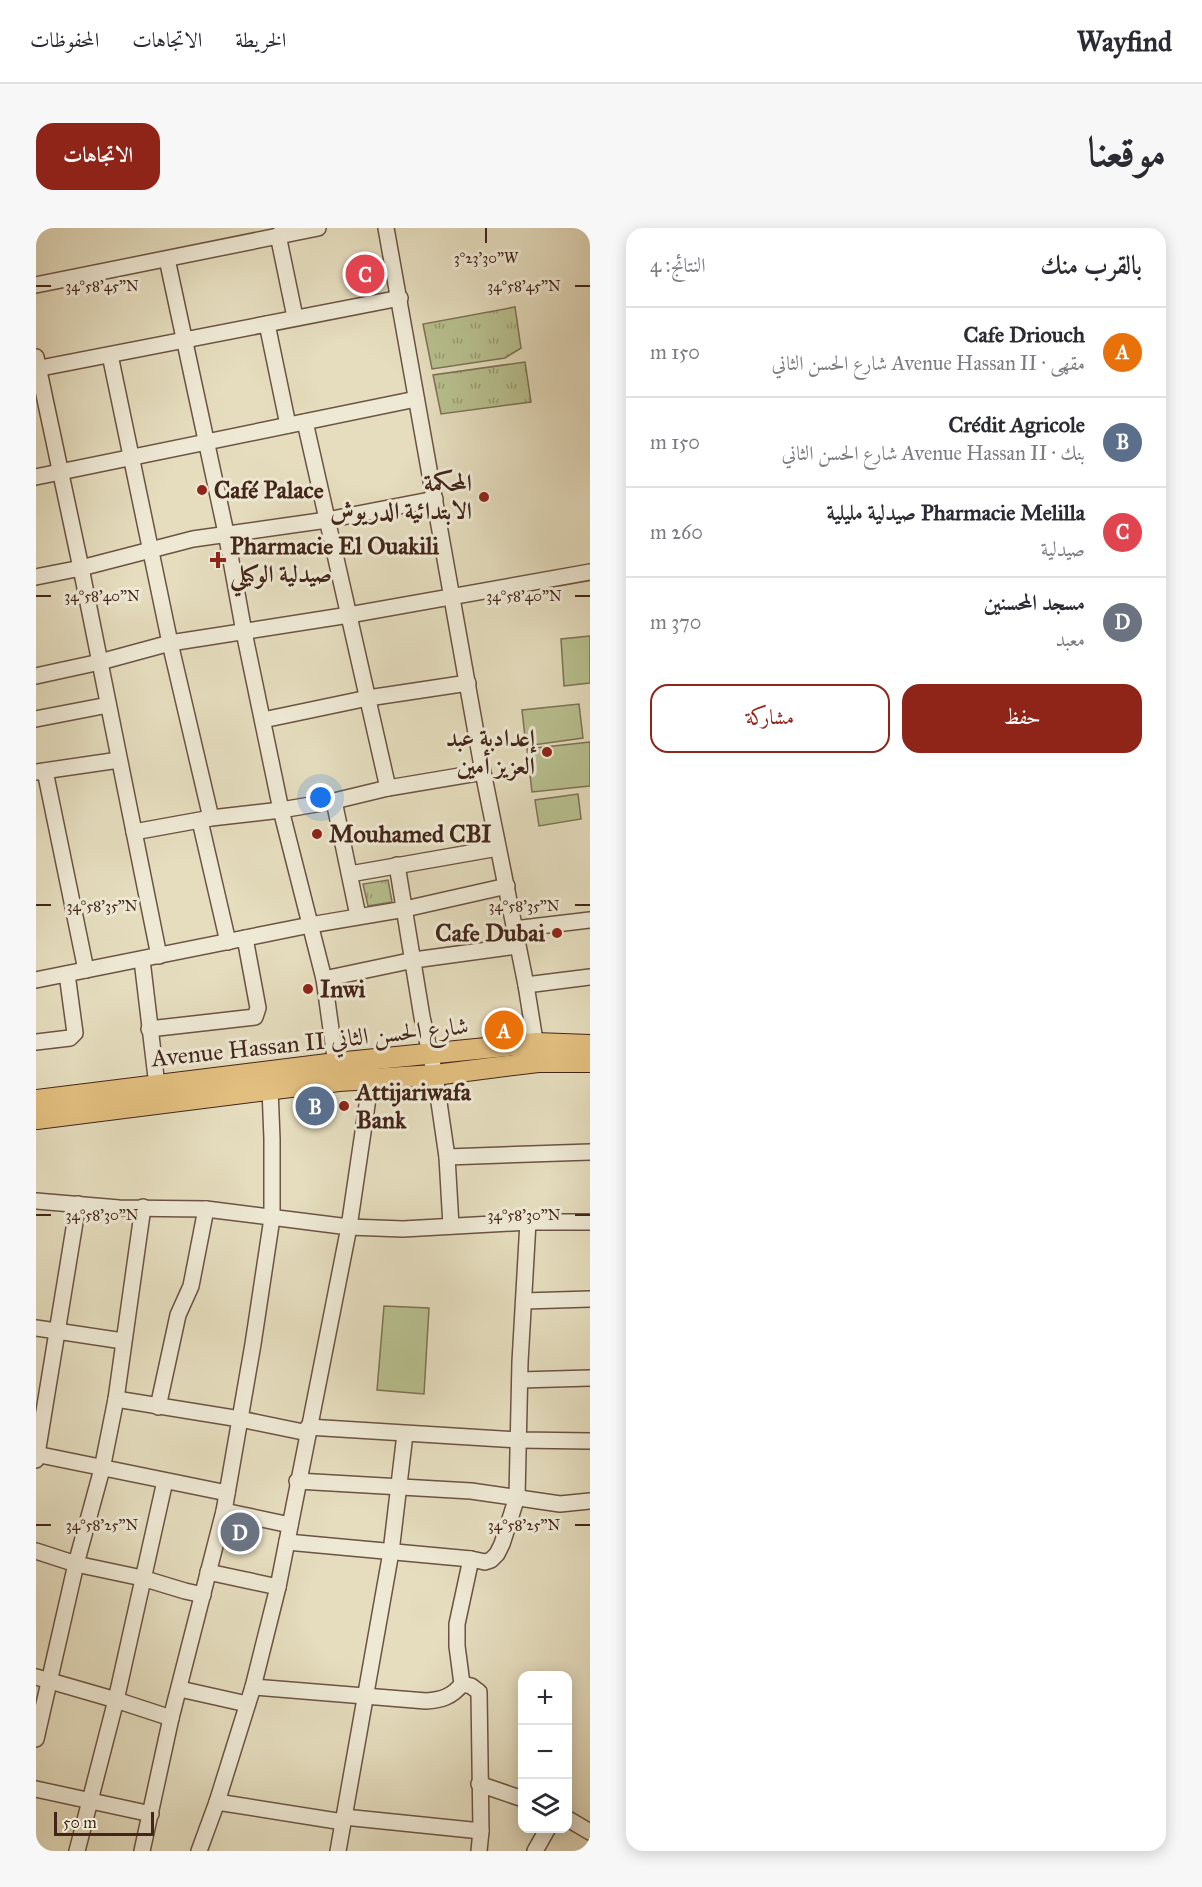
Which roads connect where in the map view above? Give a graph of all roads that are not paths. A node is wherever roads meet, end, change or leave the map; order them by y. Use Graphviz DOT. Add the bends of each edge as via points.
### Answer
graph roads {
  1 [pos="318,228"];
  2 [pos="386,228"];
  3 [pos="279,235"];
  4 [pos="167,259"];
  5 [pos="36,285"];
  6 [pos="400,298"];
  7 [pos="295,317"];
  8 [pos="267,324"];
  9 [pos="184,339"];
  10 [pos="110,354"];
  11 [pos="37,365"];
  12 [pos="416,399"];
  13 [pos="304,422"];
  14 [pos="288,425"];
  15 [pos="205,442"];
  16 [pos="130,456"];
  17 [pos="59,472"];
  18 [pos="36,477"];
  19 [pos="435,499"];
  20 [pos="327,520"];
  21 [pos="226,533"];
  22 [pos="151,550"];
  23 [pos="81,568"];
  24 [pos="590,572"];
  25 [pos="36,577"];
  26 [pos="453,595"];
  27 [pos="349,615"];
  28 [pos="244,632"];
  29 [pos="170,643"];
  30 [pos="100,662"];
  31 [pos="36,676"];
  32 [pos="468,684"];
  33 [pos="368,698"];
  34 [pos="108,705"];
  35 [pos="36,719"];
  36 [pos="263,720"];
  37 [pos="119,760"];
  38 [pos="41,772"];
  39 [pos="483,772"];
  40 [pos="388,788"];
  41 [pos="334,801"];
  42 [pos="281,810"];
  43 [pos="206,819"];
  44 [pos="134,832"];
  45 [pos="498,848"];
  46 [pos="397,865"];
  47 [pos="350,874"];
  48 [pos="507,886"];
  49 [pos="405,909"];
  50 [pos="358,916"];
  51 [pos="590,920"];
  52 [pos="309,925"];
  53 [pos="514,929"];
  54 [pos="245,938"];
  55 [pos="228,942"];
  56 [pos="517,946"];
  57 [pos="159,956"];
  58 [pos="142,960"];
  59 [pos="414,960"];
  60 [pos="86,970"];
  61 [pos="67,974"];
  62 [pos="590,977"];
  63 [pos="324,979"];
  64 [pos="36,980"];
  65 [pos="526,985"];
  66 [pos="149,1029"];
  67 [pos="36,1042"];
  68 [pos="590,1045"];
  69 [pos="537,1052"];
  70 [pos="431,1054"];
  71 [pos="590,1062"];
  72 [pos="337,1072"];
  73 [pos="435,1075"];
  74 [pos="371,1078"];
  75 [pos="270,1089"];
  76 [pos="158,1093"];
  77 [pos="36,1102"];
  78 [pos="36,1119"];
  79 [pos="590,1152"];
  80 [pos="447,1156"];
  81 [pos="36,1201"];
  82 [pos="78,1204"];
  83 [pos="143,1207"];
  84 [pos="206,1209"];
  85 [pos="272,1218"];
  86 [pos="528,1222"];
  87 [pos="590,1222"];
  88 [pos="451,1226"];
  89 [pos="349,1227"];
  90 [pos="590,1299"];
  91 [pos="524,1301"];
  92 [pos="36,1328"];
  93 [pos="58,1333"];
  94 [pos="123,1341"];
  95 [pos="590,1378"];
  96 [pos="520,1380"];
  97 [pos="116,1399"];
  98 [pos="158,1407"];
  99 [pos="240,1419"];
  100 [pos="308,1430"];
  101 [pos="405,1434"];
  102 [pos="519,1440"];
  103 [pos="590,1441"];
  104 [pos="36,1456"];
  105 [pos="102,1468"];
  106 [pos="165,1481"];
  107 [pos="297,1481"];
  108 [pos="400,1487"];
  109 [pos="227,1493"];
  110 [pos="517,1497"];
  111 [pos="590,1501"];
  112 [pos="224,1511"];
  113 [pos="290,1525"];
  114 [pos="287,1542"];
  115 [pos="36,1551"];
  116 [pos="391,1552"];
  117 [pos="471,1559"];
  118 [pos="76,1564"];
  119 [pos="208,1572"];
  120 [pos="142,1578"];
  121 [pos="278,1587"];
  122 [pos="203,1595"];
  123 [pos="43,1679"];
  124 [pos="462,1684"];
  125 [pos="253,1687"];
  126 [pos="180,1689"];
  127 [pos="367,1697"];
  128 [pos="116,1700"];
  129 [pos="248,1704"];
  130 [pos="171,1718"];
  131 [pos="36,1739"];
  132 [pos="480,1784"];
  133 [pos="36,1789"];
  134 [pos="518,1798"];
  135 [pos="89,1800"];
  136 [pos="217,1802"];
  137 [pos="151,1814"];
  138 [pos="344,1820"];
  139 [pos="572,1823"];
  140 [pos="481,1831"];
  141 [pos="590,1832"];
  142 [pos="545,1833"];
  143 [pos="77,1851"];
  144 [pos="141,1851"];
  145 [pos="199,1851"];
  146 [pos="338,1851"];
  147 [pos="479,1851"];
  148 [pos="535,1851"];
  1 -- 3 [label="street"];
  2 -- 6 [label="street"];
  3 -- 4 [label="street"];
  3 -- 7 [label="street"];
  4 -- 5 [label="street"];
  4 -- 9 [label="street"];
  6 -- 7 [label="street"];
  6 -- 12 [label="street"];
  7 -- 8 [label="street"];
  8 -- 9 [label="street"];
  8 -- 14 [label="street"];
  9 -- 10 [label="street"];
  9 -- 15 [label="street"];
  10 -- 11 [label="street"];
  10 -- 16 [label="street"];
  11 -- 17 [label="street"];
  12 -- 13 [label="street"];
  12 -- 19 [label="street"];
  13 -- 14 [label="street"];
  13 -- 20 [label="street"];
  14 -- 15 [label="street"];
  15 -- 16 [label="street"];
  15 -- 21 [label="street"];
  16 -- 17 [label="street"];
  16 -- 22 [label="street"];
  17 -- 18 [label="street"];
  17 -- 23 [label="street"];
  19 -- 20 [label="street"];
  19 -- 26 [label="street"];
  20 -- 21 [label="street"];
  20 -- 27 [label="street"];
  21 -- 22 [label="street"];
  21 -- 28 [label="street"];
  22 -- 23 [label="street"];
  22 -- 29 [label="street"];
  23 -- 25 [label="street"];
  23 -- 30 [label="street"];
  24 -- 26 [label="street"];
  26 -- 27 [label="street"];
  26 -- 32 [label="street"];
  27 -- 28 [label="street"];
  27 -- 33 [label="street"];
  28 -- 29 [label="street"];
  28 -- 36 [label="street"];
  29 -- 30 [label="street"];
  29 -- 43 [label="street"];
  30 -- 31 [label="street"];
  30 -- 34 [label="street"];
  32 -- 33 [label="street"];
  32 -- 39 [label="street"];
  33 -- 36 [label="street"];
  33 -- 40 [label="street"];
  34 -- 35 [label="street"];
  34 -- 37 [label="street"];
  36 -- 42 [label="street"];
  37 -- 38 [label="street"];
  37 -- 44 [label="street"];
  38 -- 60 [label="street"];
  39 -- 40 [label="street"];
  39 -- 45 [label="street"];
  40 -- 41 [label="street"];
  41 -- 42 [label="street"];
  41 -- 47 [label="street"];
  42 -- 43 [label="street"];
  42 -- 52 [label="street"];
  43 -- 44 [label="street"];
  43 -- 55 [label="street"];
  44 -- 57 [label="street"];
  45 -- 46 [label="street"];
  45 -- 48 [label="street"];
  46 -- 47 [label="street"];
  46 -- 49 [label="street"];
  47 -- 50 [label="street"];
  48 -- 49 [label="street"];
  48 -- 53 [label="street"];
  49 -- 50 [label="street"];
  49 -- 59 [label="street"];
  50 -- 52 [label="street"];
  51 -- 53 [label="street"];
  52 -- 54 [label="street"];
  52 -- 63 [label="street"];
  53 -- 56 [label="street"];
  54 -- 55 [label="street"];
  54 -- 66 [label="street" via="258,1008 255,1017"];
  55 -- 57 [label="street"];
  56 -- 59 [label="street"];
  56 -- 65 [label="street"];
  57 -- 58 [label="street"];
  58 -- 60 [label="street"];
  58 -- 66 [label="street"];
  59 -- 63 [label="street"];
  59 -- 70 [label="street"];
  60 -- 61 [label="street"];
  61 -- 64 [label="street"];
  61 -- 67 [label="street" via="75,1033 70,1038"];
  62 -- 65 [label="street"];
  63 -- 72 [label="street"];
  65 -- 69 [label="street"];
  66 -- 76 [label="street"];
  68 -- 69 [label="main road, Avenue Hassan II شارع الحسن الثاني"];
  69 -- 70 [label="main road, Avenue Hassan II شارع الحسن الثاني"];
  69 -- 71 [label="main road, Avenue Hassan II شارع الحسن الثاني"];
  69 -- 73 [label="main road, Avenue Hassan II شارع الحسن الثاني"];
  70 -- 72 [label="main road, Avenue Hassan II شارع الحسن الثاني"];
  70 -- 73 [label="street"];
  72 -- 74 [label="main road, Avenue Hassan II شارع الحسن الثاني"];
  72 -- 75 [label="main road, Avenue Hassan II شارع الحسن الثاني"];
  72 -- 76 [label="main road, Avenue Hassan II شارع الحسن الثاني"];
  73 -- 74 [label="main road, Avenue Hassan II شارع الحسن الثاني"];
  73 -- 80 [label="street"];
  74 -- 89 [label="street"];
  75 -- 76 [label="main road, Avenue Hassan II شارع الحسن الثاني"];
  75 -- 85 [label="street"];
  76 -- 77 [label="main road, Avenue Hassan II شارع الحسن الثاني"];
  76 -- 78 [label="main road, Avenue Hassan II شارع الحسن الثاني"];
  77 -- 78 [label="main road"];
  79 -- 80 [label="street"];
  80 -- 88 [label="street"];
  81 -- 82 [label="street"];
  82 -- 83 [label="street"];
  82 -- 93 [label="street"];
  83 -- 84 [label="street"];
  83 -- 94 [label="street"];
  84 -- 85 [label="street"];
  84 -- 98 [label="street" via="191,1286 178,1315"];
  85 -- 89 [label="street"];
  85 -- 99 [label="street"];
  86 -- 87 [label="street"];
  86 -- 88 [label="street"];
  86 -- 91 [label="street"];
  88 -- 89 [label="street"];
  89 -- 100 [label="street"];
  90 -- 91 [label="street"];
  91 -- 96 [label="street"];
  92 -- 93 [label="street"];
  93 -- 94 [label="street"];
  93 -- 104 [label="street"];
  94 -- 97 [label="street"];
  95 -- 96 [label="street"];
  96 -- 102 [label="street"];
  97 -- 98 [label="street"];
  97 -- 105 [label="street"];
  98 -- 99 [label="street"];
  99 -- 100 [label="street"];
  99 -- 109 [label="street"];
  100 -- 101 [label="street"];
  100 -- 107 [label="street"];
  101 -- 102 [label="street"];
  101 -- 108 [label="street"];
  102 -- 103 [label="street"];
  102 -- 110 [label="street"];
  104 -- 105 [label="street"];
  105 -- 106 [label="street"];
  105 -- 118 [label="street"];
  106 -- 109 [label="street"];
  106 -- 120 [label="street"];
  107 -- 108 [label="street"];
  107 -- 113 [label="street"];
  108 -- 110 [label="street"];
  108 -- 116 [label="street"];
  109 -- 112 [label="street"];
  110 -- 111 [label="street" via="560,1504"];
  110 -- 117 [label="street" via="498,1554 485,1562"];
  112 -- 113 [label="street"];
  112 -- 119 [label="street"];
  113 -- 114 [label="street"];
  114 -- 116 [label="street"];
  114 -- 121 [label="street"];
  115 -- 118 [label="street"];
  116 -- 117 [label="street"];
  116 -- 127 [label="street"];
  117 -- 124 [label="street" via="457,1624"];
  118 -- 120 [label="street"];
  118 -- 123 [label="street"];
  119 -- 121 [label="street"];
  119 -- 122 [label="street"];
  120 -- 122 [label="street"];
  120 -- 128 [label="street"];
  121 -- 125 [label="street"];
  122 -- 126 [label="street"];
  123 -- 128 [label="street"];
  123 -- 131 [label="street"];
  124 -- 127 [label="street" via="454,1694 438,1700"];
  124 -- 132 [label="street" via="480,1692"];
  125 -- 127 [label="street"];
  125 -- 129 [label="street"];
  126 -- 129 [label="street"];
  126 -- 130 [label="street"];
  127 -- 138 [label="street"];
  128 -- 130 [label="street"];
  128 -- 135 [label="street"];
  129 -- 136 [label="street"];
  130 -- 137 [label="street"];
  132 -- 134 [label="street"];
  132 -- 140 [label="street"];
  133 -- 135 [label="street"];
  135 -- 137 [label="street"];
  135 -- 143 [label="street"];
  136 -- 138 [label="street"];
  136 -- 145 [label="street"];
  137 -- 144 [label="street"];
  138 -- 140 [label="street"];
  138 -- 146 [label="street"];
  139 -- 141 [label="street"];
  140 -- 147 [label="street"];
  142 -- 148 [label="street"];
}
